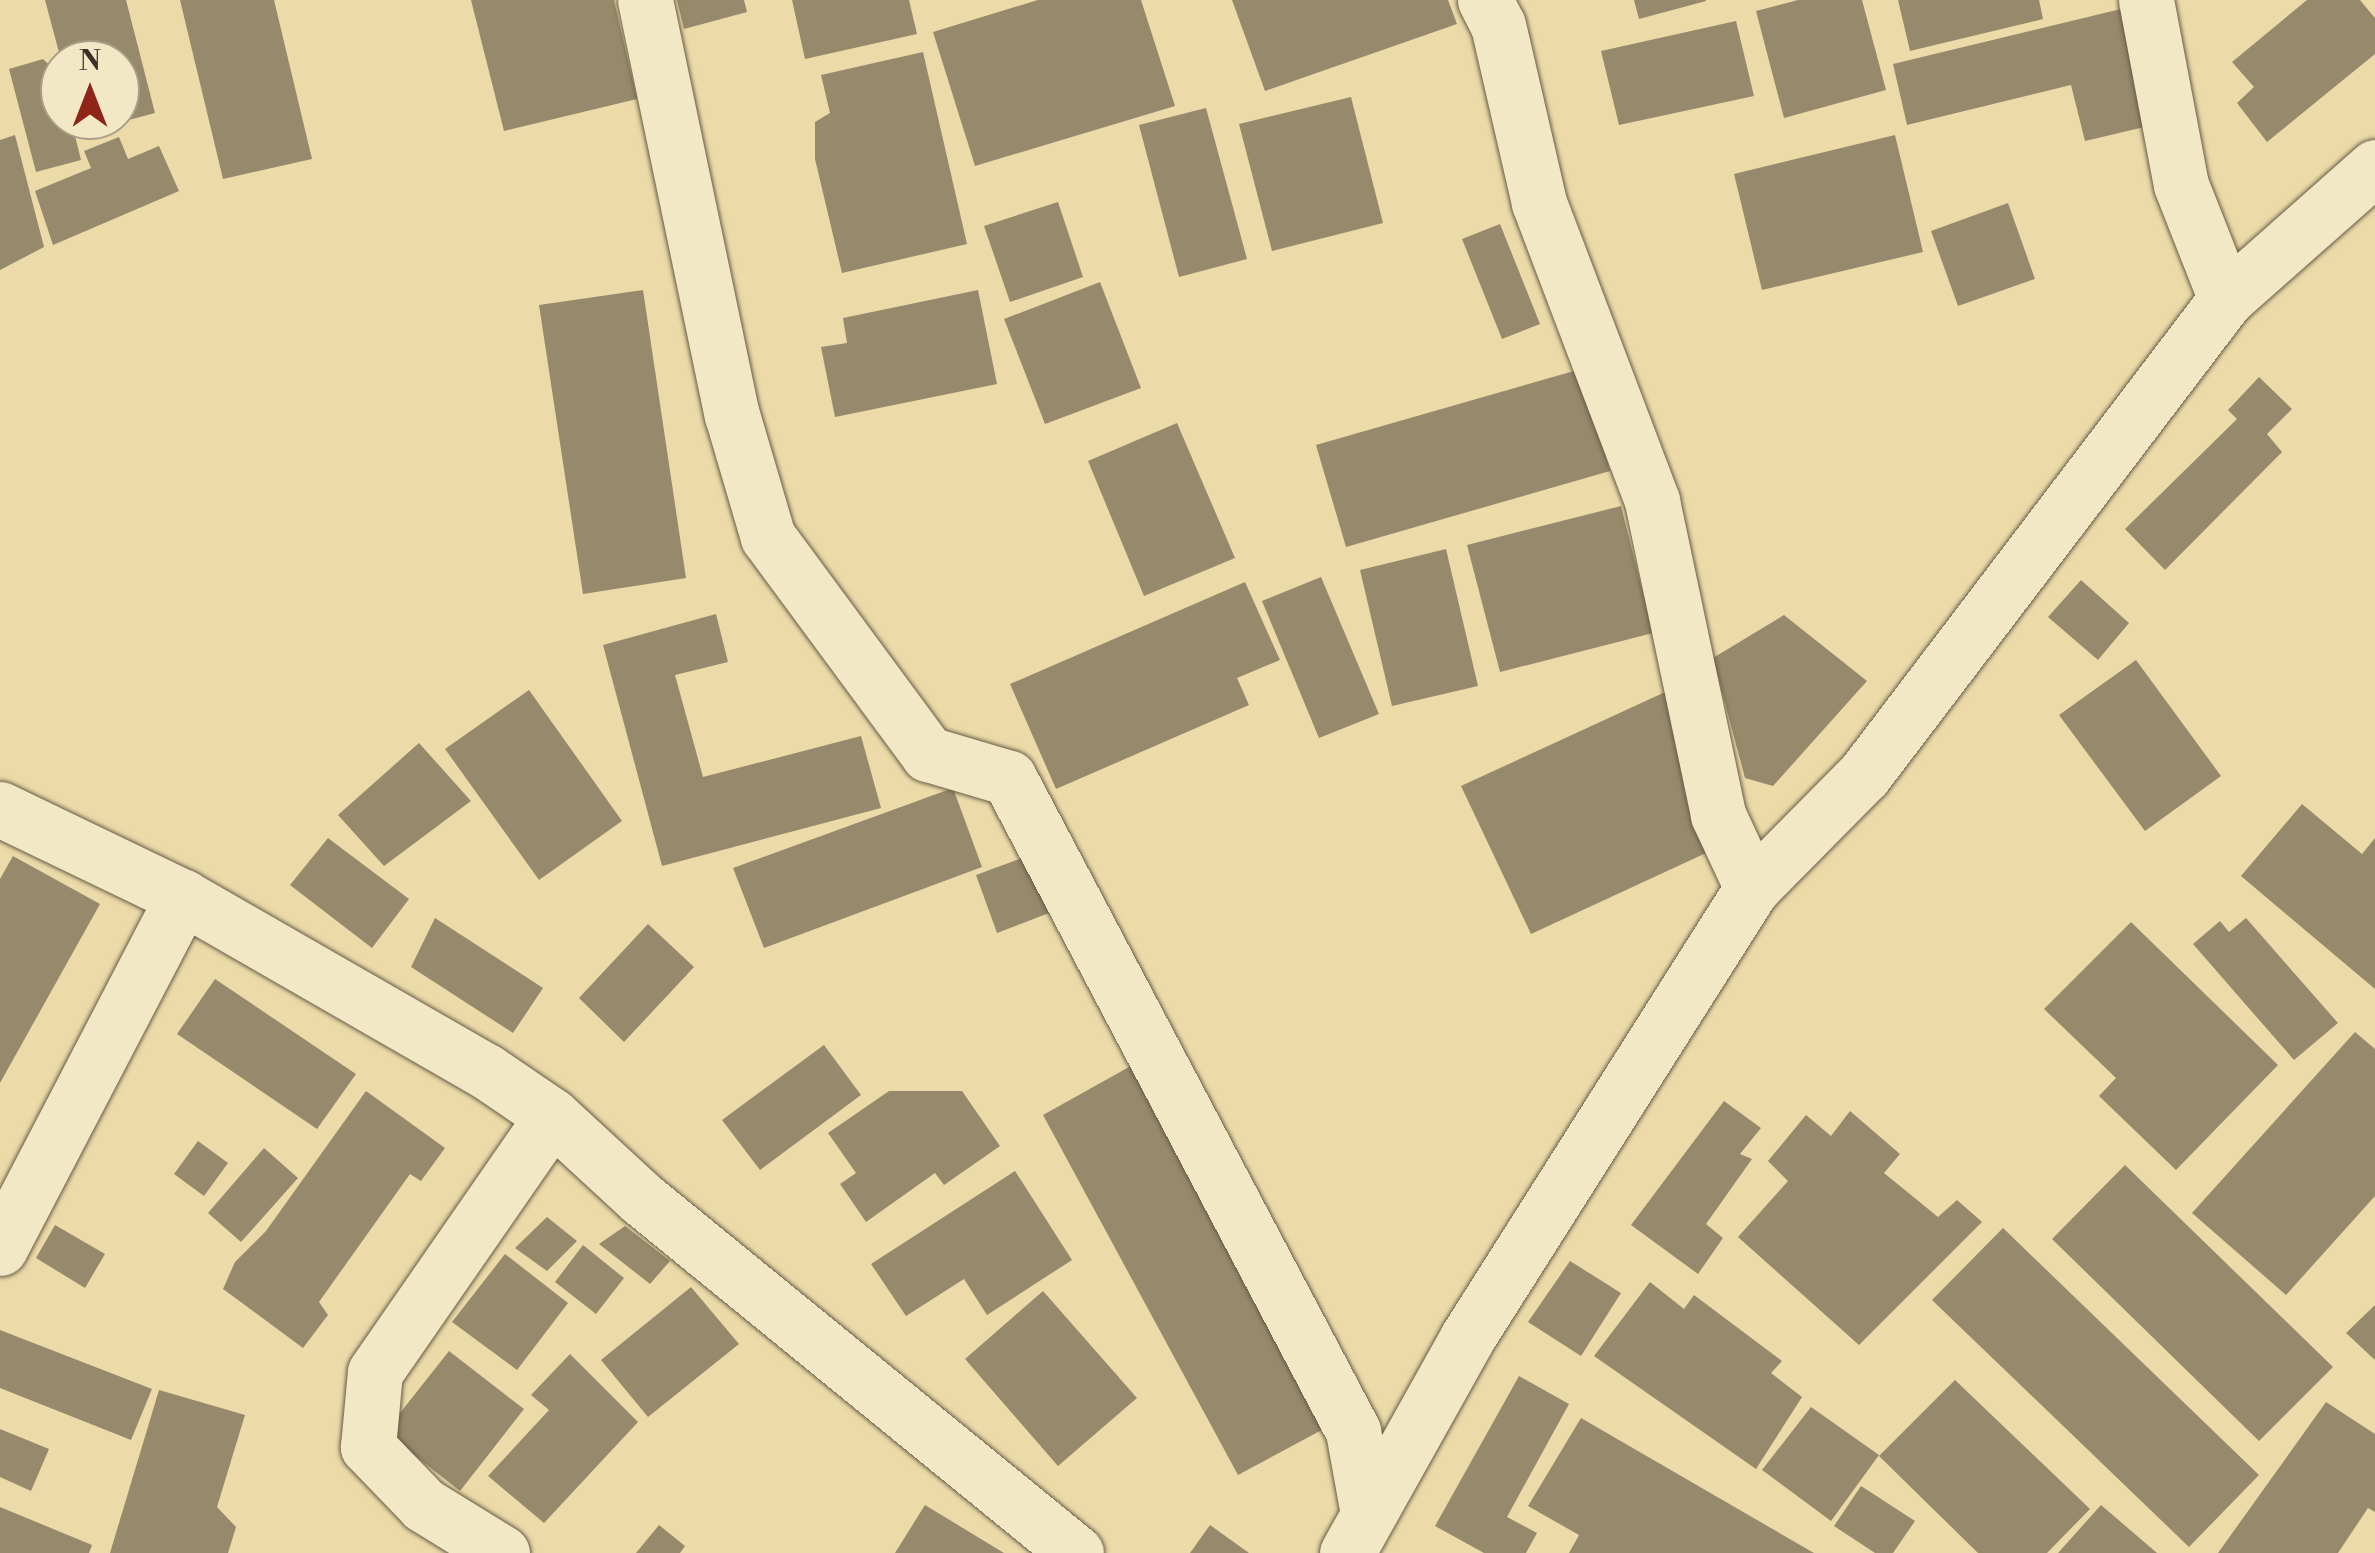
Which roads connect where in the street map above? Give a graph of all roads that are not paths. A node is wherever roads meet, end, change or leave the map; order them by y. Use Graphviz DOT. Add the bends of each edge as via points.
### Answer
graph roads {
  1 [pos="645,0"];
  2 [pos="1485,0"];
  3 [pos="2146,0"];
  4 [pos="2375,166"];
  5 [pos="2226,299"];
  6 [pos="0,809"];
  7 [pos="1752,888"];
  8 [pos="182,897"];
  9 [pos="552,1116"];
  10 [pos="0,1248"];
  11 [pos="1357,1530"];
  12 [pos="502,1553"];
  13 [pos="1076,1553"];
  1 -- 11 [label="street" via="732,415 768,537 928,754 1010,778 1353,1431"];
  2 -- 7 [label="street" via="1498,25 1539,203 1652,502 1718,815"];
  3 -- 5 [label="street" via="2181,185"];
  4 -- 5 [label="street"];
  5 -- 7 [label="street" via="1864,775"];
  6 -- 8 [label="street"];
  7 -- 11 [label="street"];
  8 -- 9 [label="street" via="486,1071"];
  8 -- 10 [label="street"];
  9 -- 12 [label="street" via="375,1372 368,1447 424,1505"];
  9 -- 13 [label="street" via="656,1211"];
}
